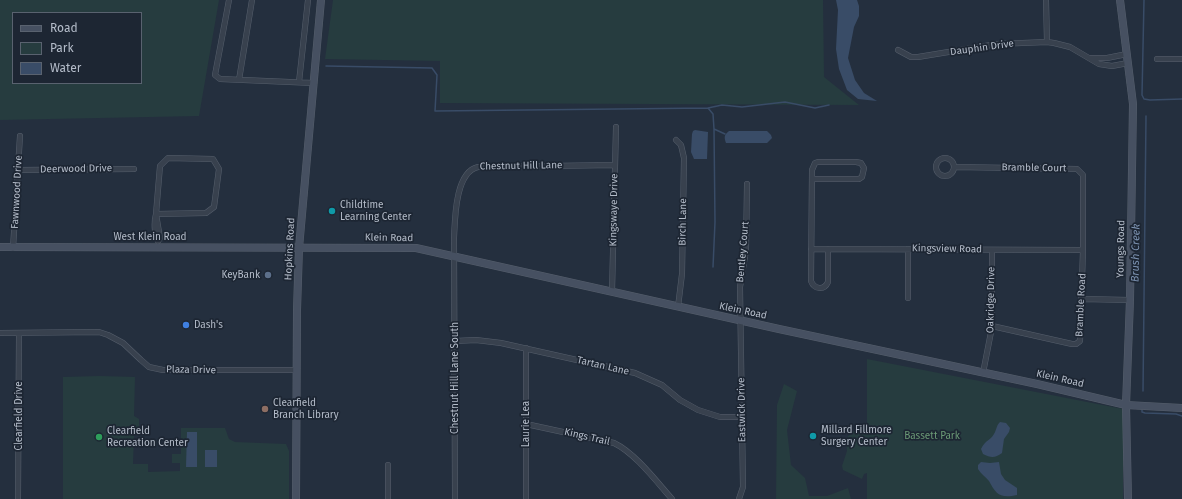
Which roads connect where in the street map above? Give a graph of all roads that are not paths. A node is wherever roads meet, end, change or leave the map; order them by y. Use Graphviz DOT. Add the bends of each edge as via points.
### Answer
graph roads {
  1 [pos="229,0"];
  2 [pos="252,0"];
  3 [pos="308,0"];
  4 [pos="321,0"];
  5 [pos="1046,0"];
  6 [pos="1120,0"];
  7 [pos="1047,42"];
  8 [pos="898,50"];
  9 [pos="1127,54"];
  10 [pos="1088,58"];
  11 [pos="1157,59"];
  12 [pos="1182,59"];
  13 [pos="1128,63"];
  14 [pos="239,80"];
  15 [pos="299,82"];
  16 [pos="313,83"];
  17 [pos="616,127"];
  18 [pos="20,136"];
  19 [pos="676,140"];
  20 [pos="615,165"];
  21 [pos="955,167"];
  22 [pos="134,169"];
  23 [pos="18,170"];
  24 [pos="812,179"];
  25 [pos="747,184"];
  26 [pos="156,214"];
  27 [pos="158,244"];
  28 [pos="0,247"];
  29 [pos="13,248"];
  30 [pos="299,248"];
  31 [pos="810,249"];
  32 [pos="828,249"];
  33 [pos="908,249"];
  34 [pos="992,250"];
  35 [pos="1083,250"];
  36 [pos="454,257"];
  37 [pos="612,292"];
  38 [pos="908,298"];
  39 [pos="1082,299"];
  40 [pos="1130,300"];
  41 [pos="678,306"];
  42 [pos="740,320"];
  43 [pos="992,326"];
  44 [pos="0,333"];
  45 [pos="19,333"];
  46 [pos="455,341"];
  47 [pos="526,348"];
  48 [pos="297,370"];
  49 [pos="983,373"];
  50 [pos="1126,405"];
  51 [pos="1182,408"];
  52 [pos="742,417"];
  53 [pos="526,424"];
  54 [pos="388,465"];
  55 [pos="18,499"];
  56 [pos="296,499"];
  57 [pos="388,499"];
  58 [pos="455,499"];
  59 [pos="526,499"];
  60 [pos="672,499"];
  61 [pos="740,499"];
  62 [pos="1128,499"];
  1 -- 14 [label="street" via="215,75 220,79"];
  2 -- 14 [label="street"];
  3 -- 15 [label="street"];
  4 -- 16 [label="street, Hopkins Road"];
  5 -- 7 [label="street"];
  6 -- 9 [label="street, Youngs Road"];
  7 -- 8 [label="street, Dauphin Drive" via="997,44 918,57 911,57"];
  7 -- 10 [label="street, Dauphin Drive" via="1070,47"];
  9 -- 10 [label="street"];
  9 -- 13 [label="street, Youngs Road"];
  10 -- 13 [label="street, Dauphin Drive" via="1106,66"];
  11 -- 12 [label="street"];
  13 -- 40 [label="street, Youngs Road" via="1133,104"];
  14 -- 15 [label="street"];
  15 -- 16 [label="street"];
  16 -- 30 [label="street, Hopkins Road"];
  17 -- 20 [label="street, Kingswaye Drive"];
  18 -- 23 [label="street, Fawnwood Drive"];
  19 -- 41 [label="street, Birch Lane" via="681,146 684,158 682,274"];
  20 -- 36 [label="street, Chestnut Hill Lane" via="478,166 471,169 462,182 457,201"];
  20 -- 37 [label="street, Kingswaye Drive"];
  21 -- 35 [label="street, Bramble Court" via="1077,169 1083,176"];
  22 -- 23 [label="street, Deerwood Drive"];
  23 -- 29 [label="street, Fawnwood Drive"];
  24 -- 24 [label="street" via="813,166 818,162 856,162 861,163 864,168 859,179"];
  24 -- 31 [label="street"];
  25 -- 42 [label="street, Bentley Court" via="746,250 740,287"];
  26 -- 26 [label="street" via="160,166 168,158 213,159 219,169 214,207 206,213"];
  26 -- 27 [label="street"];
  27 -- 29 [label="street, West Klein Road"];
  27 -- 30 [label="street, West Klein Road"];
  28 -- 29 [label="street, West Klein Road"];
  30 -- 36 [label="street, Klein Road" via="416,248"];
  30 -- 48 [label="street, Hopkins Road"];
  31 -- 32 [label="street, Kingsview Road"];
  31 -- 32 [label="street" via="811,281 820,288 828,282"];
  32 -- 33 [label="street, Kingsview Road"];
  33 -- 34 [label="street, Kingsview Road"];
  33 -- 38 [label="street"];
  34 -- 35 [label="street, Kingsview Road"];
  34 -- 43 [label="street, Oakridge Drive"];
  35 -- 39 [label="street, Bramble Road"];
  36 -- 37 [label="street, Klein Road"];
  36 -- 46 [label="street, Chestnut Hill Lane South"];
  37 -- 41 [label="street, Klein Road"];
  39 -- 40 [label="street"];
  39 -- 43 [label="street, Bramble Road" via="1081,337 1076,344"];
  40 -- 50 [label="street, Youngs Road"];
  41 -- 42 [label="street, Klein Road"];
  42 -- 49 [label="street, Klein Road"];
  42 -- 52 [label="street, Eastwick Drive"];
  43 -- 49 [label="street, Oakridge Drive"];
  44 -- 45 [label="street, Plaza Drive"];
  45 -- 48 [label="street, Plaza Drive" via="99,332 123,343 150,366 163,370"];
  45 -- 55 [label="street, Clearfield Drive"];
  46 -- 47 [label="street, Tartan Lane" via="489,341"];
  46 -- 58 [label="street, Chestnut Hill Lane South"];
  47 -- 52 [label="street, Tartan Lane" via="635,373 662,385 680,400 698,410 720,417"];
  47 -- 53 [label="street, Laurie Lea"];
  48 -- 56 [label="street, Hopkins Road"];
  49 -- 50 [label="street, Klein Road"];
  50 -- 51 [label="street, Klein Road"];
  50 -- 62 [label="street, Youngs Road"];
  52 -- 61 [label="street, Eastwick Drive" via="743,486"];
  53 -- 59 [label="street, Laurie Lea"];
  53 -- 60 [label="street, Kings Trail" via="620,446"];
  54 -- 57 [label="street"];
}
